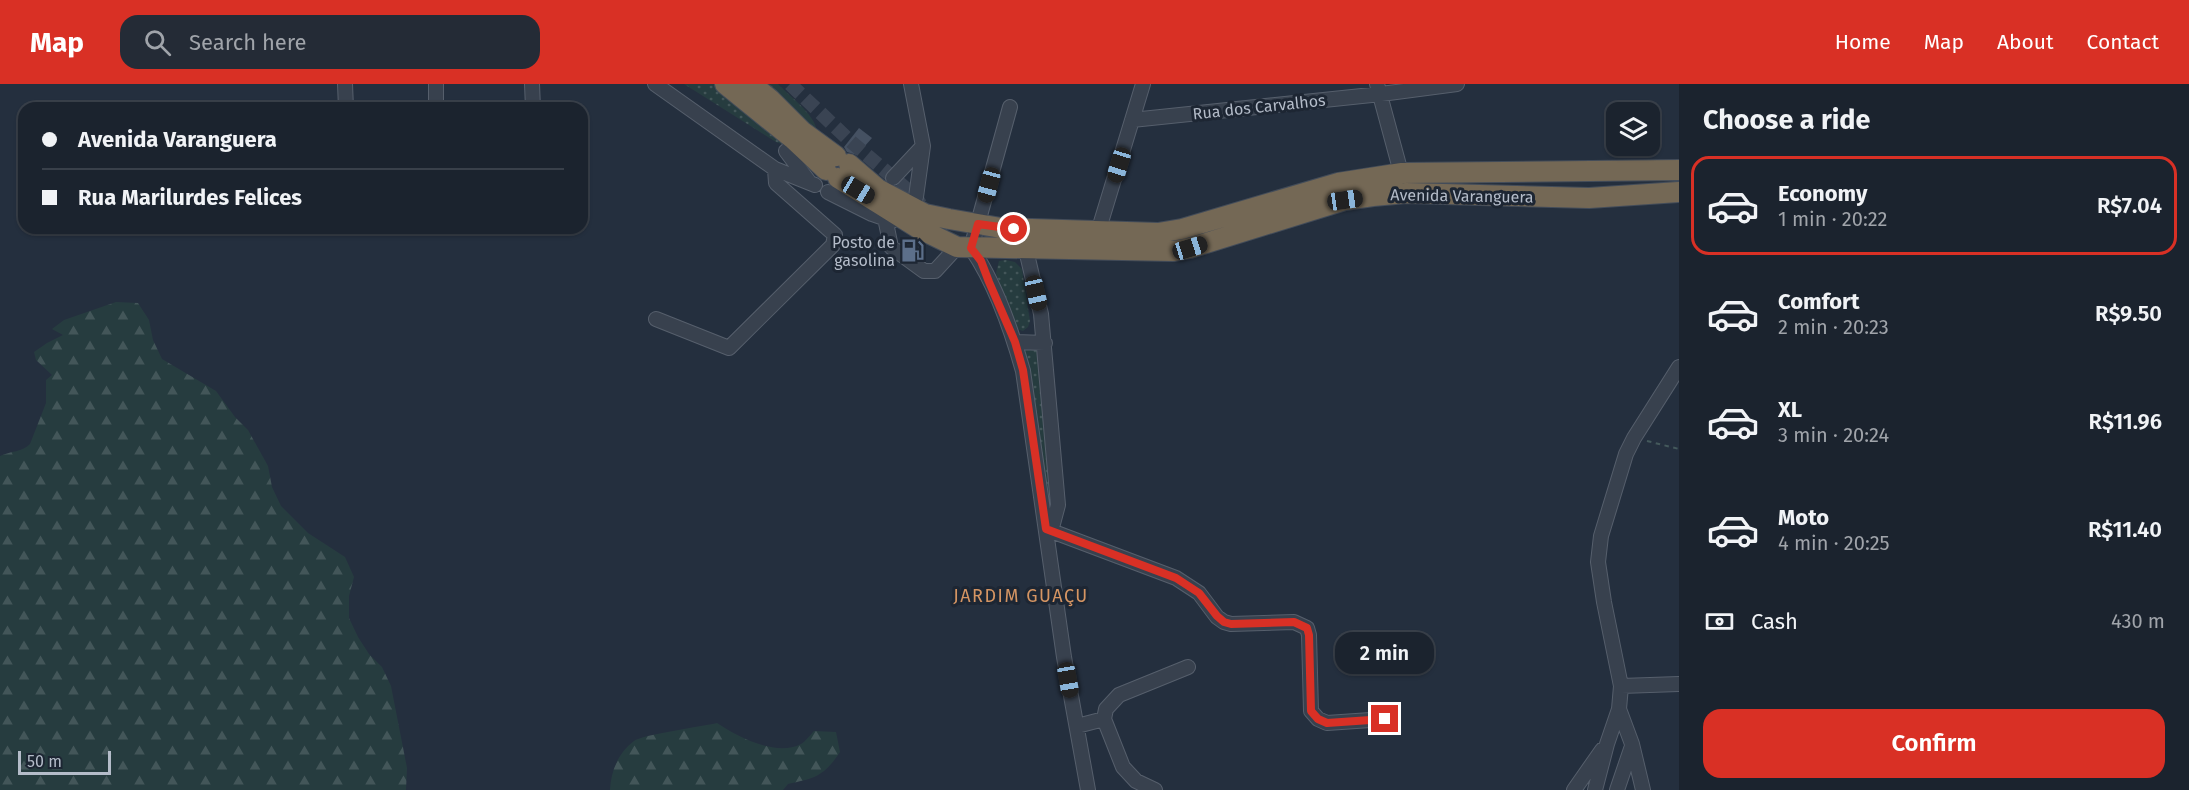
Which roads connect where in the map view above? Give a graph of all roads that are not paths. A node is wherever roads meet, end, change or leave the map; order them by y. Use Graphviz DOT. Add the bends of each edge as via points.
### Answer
graph roads {
  1 [pos="345,84"];
  2 [pos="436,84"];
  3 [pos="532,84"];
  4 [pos="655,84"];
  5 [pos="725,84"];
  6 [pos="751,84"];
  7 [pos="912,84"];
  8 [pos="1143,84"];
  9 [pos="1457,84"];
  10 [pos="1379,89"];
  11 [pos="345,102"];
  12 [pos="436,102"];
  13 [pos="532,102"];
  14 [pos="1010,107"];
  15 [pos="1132,120"];
  16 [pos="789,145"];
  17 [pos="923,146"];
  18 [pos="775,169"];
  19 [pos="1675,170"];
  20 [pos="1402,173"];
  21 [pos="829,175"];
  22 [pos="893,178"];
  23 [pos="1679,192"];
  24 [pos="1406,194"];
  25 [pos="916,197"];
  26 [pos="885,218"];
  27 [pos="978,224"];
  28 [pos="918,228"];
  29 [pos="1027,229"];
  30 [pos="1098,232"];
  31 [pos="964,248"];
  32 [pos="1026,250"];
  33 [pos="656,319"];
  34 [pos="1015,342"];
  35 [pos="1045,343"];
  36 [pos="1679,367"];
  37 [pos="1048,534"];
  38 [pos="1188,667"];
  39 [pos="1679,684"];
  40 [pos="1621,686"];
  41 [pos="1619,709"];
  42 [pos="1104,719"];
  43 [pos="1385,719"];
  44 [pos="1077,726"];
  45 [pos="1607,744"];
  46 [pos="1632,744"];
  47 [pos="1088,790"];
  48 [pos="1155,790"];
  49 [pos="1574,790"];
  50 [pos="1595,790"];
  51 [pos="1617,790"];
  52 [pos="1643,790"];
  1 -- 11 [label="street"];
  2 -- 12 [label="street"];
  3 -- 13 [label="street"];
  4 -- 18 [label="street"];
  5 -- 16 [label="highway"];
  6 -- 21 [label="highway" via="802,131"];
  7 -- 17 [label="street"];
  8 -- 15 [label="street"];
  9 -- 10 [label="street, Rua dos Carvalhos"];
  10 -- 15 [label="street, Rua dos Carvalhos"];
  10 -- 20 [label="street"];
  14 -- 27 [label="street"];
  15 -- 30 [label="street"];
  16 -- 18 [label="street"];
  16 -- 21 [label="highway"];
  17 -- 22 [label="street"];
  17 -- 25 [label="street"];
  18 -- 21 [label="street"];
  18 -- 33 [label="street" via="776,183 835,235 833,245 729,348"];
  19 -- 20 [label="highway, Avenida Varanguera"];
  19 -- 23 [label="street"];
  20 -- 24 [label="street"];
  20 -- 30 [label="highway, Avenida Varanguera" via="1338,183 1182,229 1158,233"];
  21 -- 26 [label="street"];
  21 -- 27 [label="highway, Avenida Varanguera" via="878,189 925,214"];
  21 -- 28 [label="highway, Avenida Varanguera"];
  23 -- 24 [label="highway, Avenida Varanguera" via="1589,198"];
  24 -- 32 [label="highway, Avenida Varanguera" via="1345,200 1174,251"];
  26 -- 28 [label="street"];
  26 -- 31 [label="street" via="891,247 924,271 935,271"];
  27 -- 29 [label="highway, Avenida Varanguera"];
  27 -- 31 [label="street"];
  28 -- 31 [label="highway, Avenida Varanguera"];
  29 -- 30 [label="highway, Avenida Varanguera"];
  29 -- 32 [label="street"];
  31 -- 32 [label="highway, Avenida Varanguera"];
  31 -- 34 [label="street" via="981,261"];
  32 -- 35 [label="street"];
  34 -- 35 [label="street"];
  34 -- 37 [label="street" via="1023,370"];
  35 -- 37 [label="street" via="1058,505"];
  36 -- 40 [label="street" via="1626,454 1601,536 1598,562"];
  37 -- 43 [label="street" via="1176,578 1199,593 1224,622 1302,624 1309,635 1311,711 1327,723"];
  37 -- 44 [label="street"];
  38 -- 42 [label="street" via="1119,695 1106,709"];
  39 -- 40 [label="street"];
  40 -- 41 [label="street"];
  41 -- 45 [label="street"];
  41 -- 46 [label="street"];
  42 -- 44 [label="street"];
  42 -- 48 [label="street" via="1123,767 1136,781"];
  44 -- 47 [label="street"];
  45 -- 49 [label="street"];
  45 -- 50 [label="street"];
  46 -- 51 [label="street"];
  46 -- 52 [label="street"];
}
